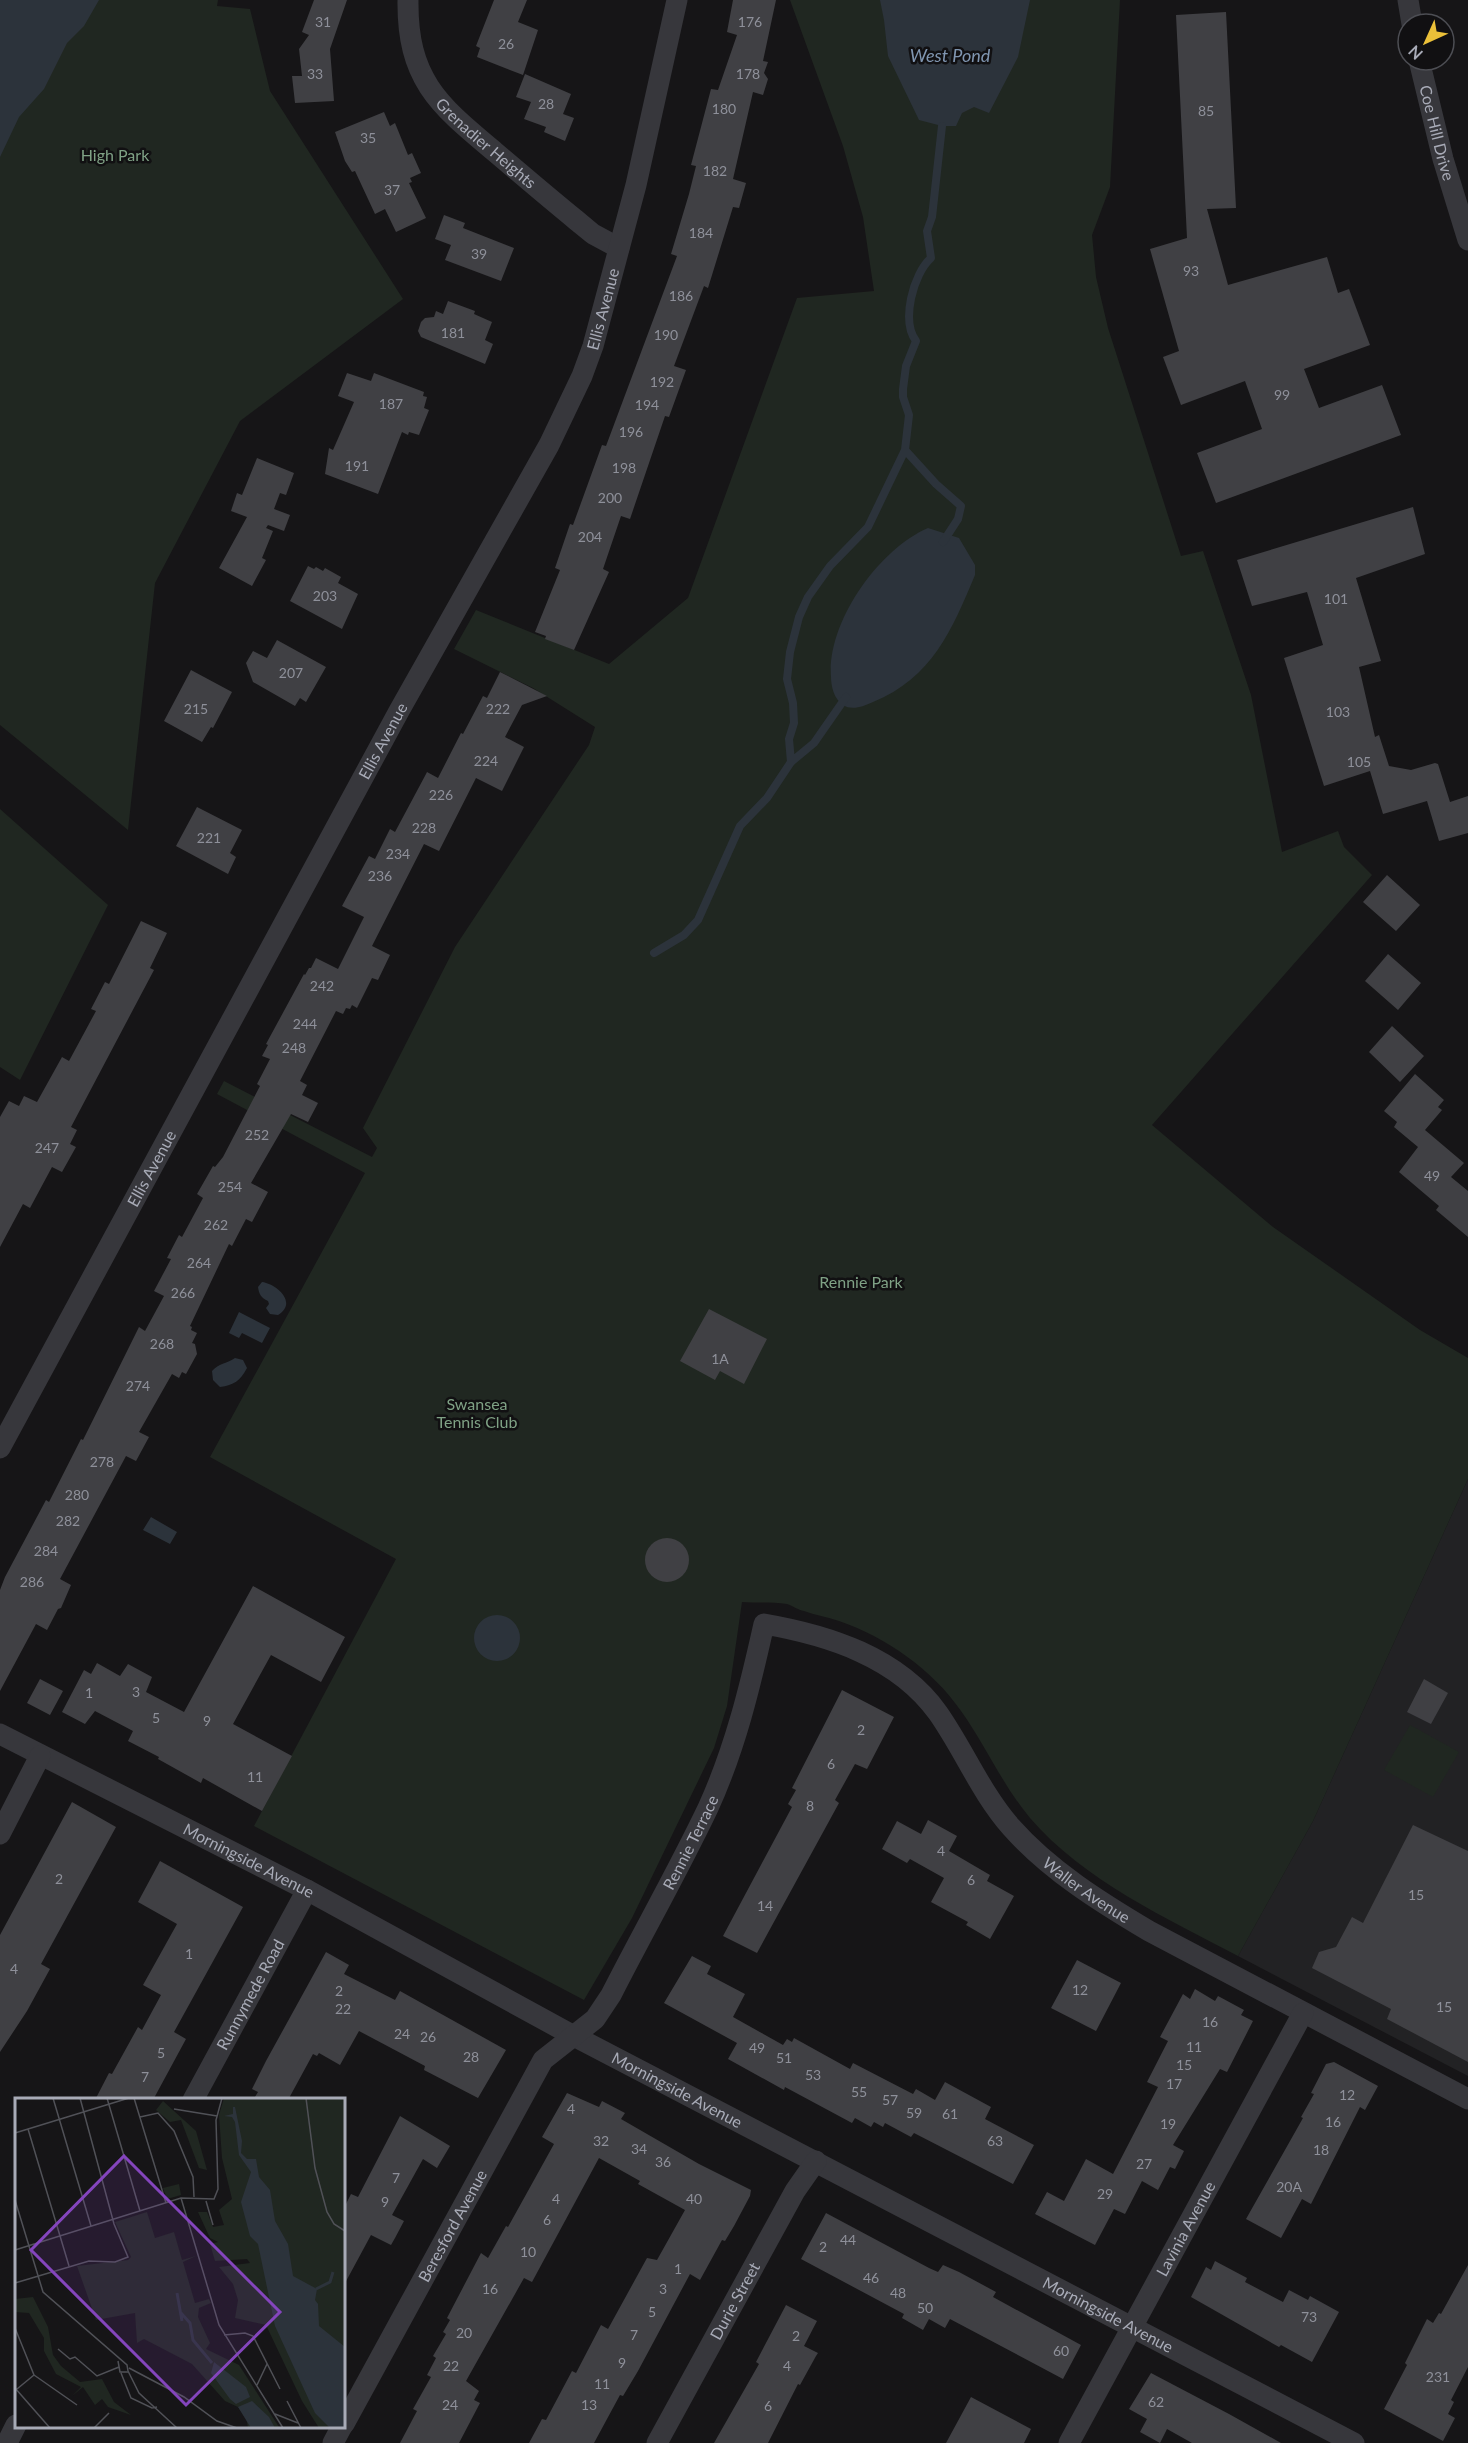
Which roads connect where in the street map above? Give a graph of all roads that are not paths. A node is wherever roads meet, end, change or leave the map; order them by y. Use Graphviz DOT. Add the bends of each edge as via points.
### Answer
graph roads {
  1 [pos="408,0"];
  2 [pos="677,0"];
  3 [pos="1422,72"];
  4 [pos="1468,240"];
  5 [pos="619,248"];
  6 [pos="0,1448"];
  7 [pos="764,1624"];
  8 [pos="0,1734"];
  9 [pos="40,1756"];
  10 [pos="0,1834"];
  11 [pos="307,1890"];
  12 [pos="1303,2013"];
  13 [pos="572,2035"];
  14 [pos="194,2098"];
  15 [pos="1468,2099"];
  16 [pos="816,2161"];
  17 [pos="1131,2328"];
  18 [pos="345,2422"];
  19 [pos="15,2427"];
  20 [pos="342,2428"];
  21 [pos="7,2443"];
  22 [pos="333,2443"];
  23 [pos="657,2443"];
  24 [pos="1069,2443"];
  25 [pos="1354,2443"];
  1 -- 5 [label="street, Grenadier Heights" via="410,41 416,60 442,106 585,227"];
  2 -- 5 [label="street, Ellis Avenue"];
  3 -- 4 [label="street, Coe Hill Drive"];
  5 -- 6 [label="street, Ellis Avenue" via="585,366 549,445 399,711"];
  7 -- 12 [label="street, Waller Avenue" via="842,1643 892,1669 937,1712 989,1800 1038,1854 1102,1903"];
  7 -- 13 [label="street, Rennie Terrace" via="736,1734 708,1807 611,1995 595,2019"];
  8 -- 9 [label="street, Morningside Avenue"];
  9 -- 10 [label="street"];
  9 -- 11 [label="street, Morningside Avenue"];
  11 -- 13 [label="street, Morningside Avenue"];
  11 -- 14 [label="street, Runnymede Road"];
  12 -- 15 [label="street, Waller Avenue"];
  12 -- 17 [label="street, Lavinia Avenue"];
  13 -- 16 [label="street, Morningside Avenue"];
  13 -- 18 [label="street, Beresford Avenue" via="543,2060"];
  16 -- 17 [label="street, Morningside Avenue"];
  16 -- 23 [label="street, Durie Street" via="795,2191"];
  17 -- 24 [label="street, Lavinia Avenue"];
  17 -- 25 [label="street, Morningside Avenue"];
  19 -- 21 [label="street"];
  20 -- 22 [label="street, Beresford Avenue"];
}
